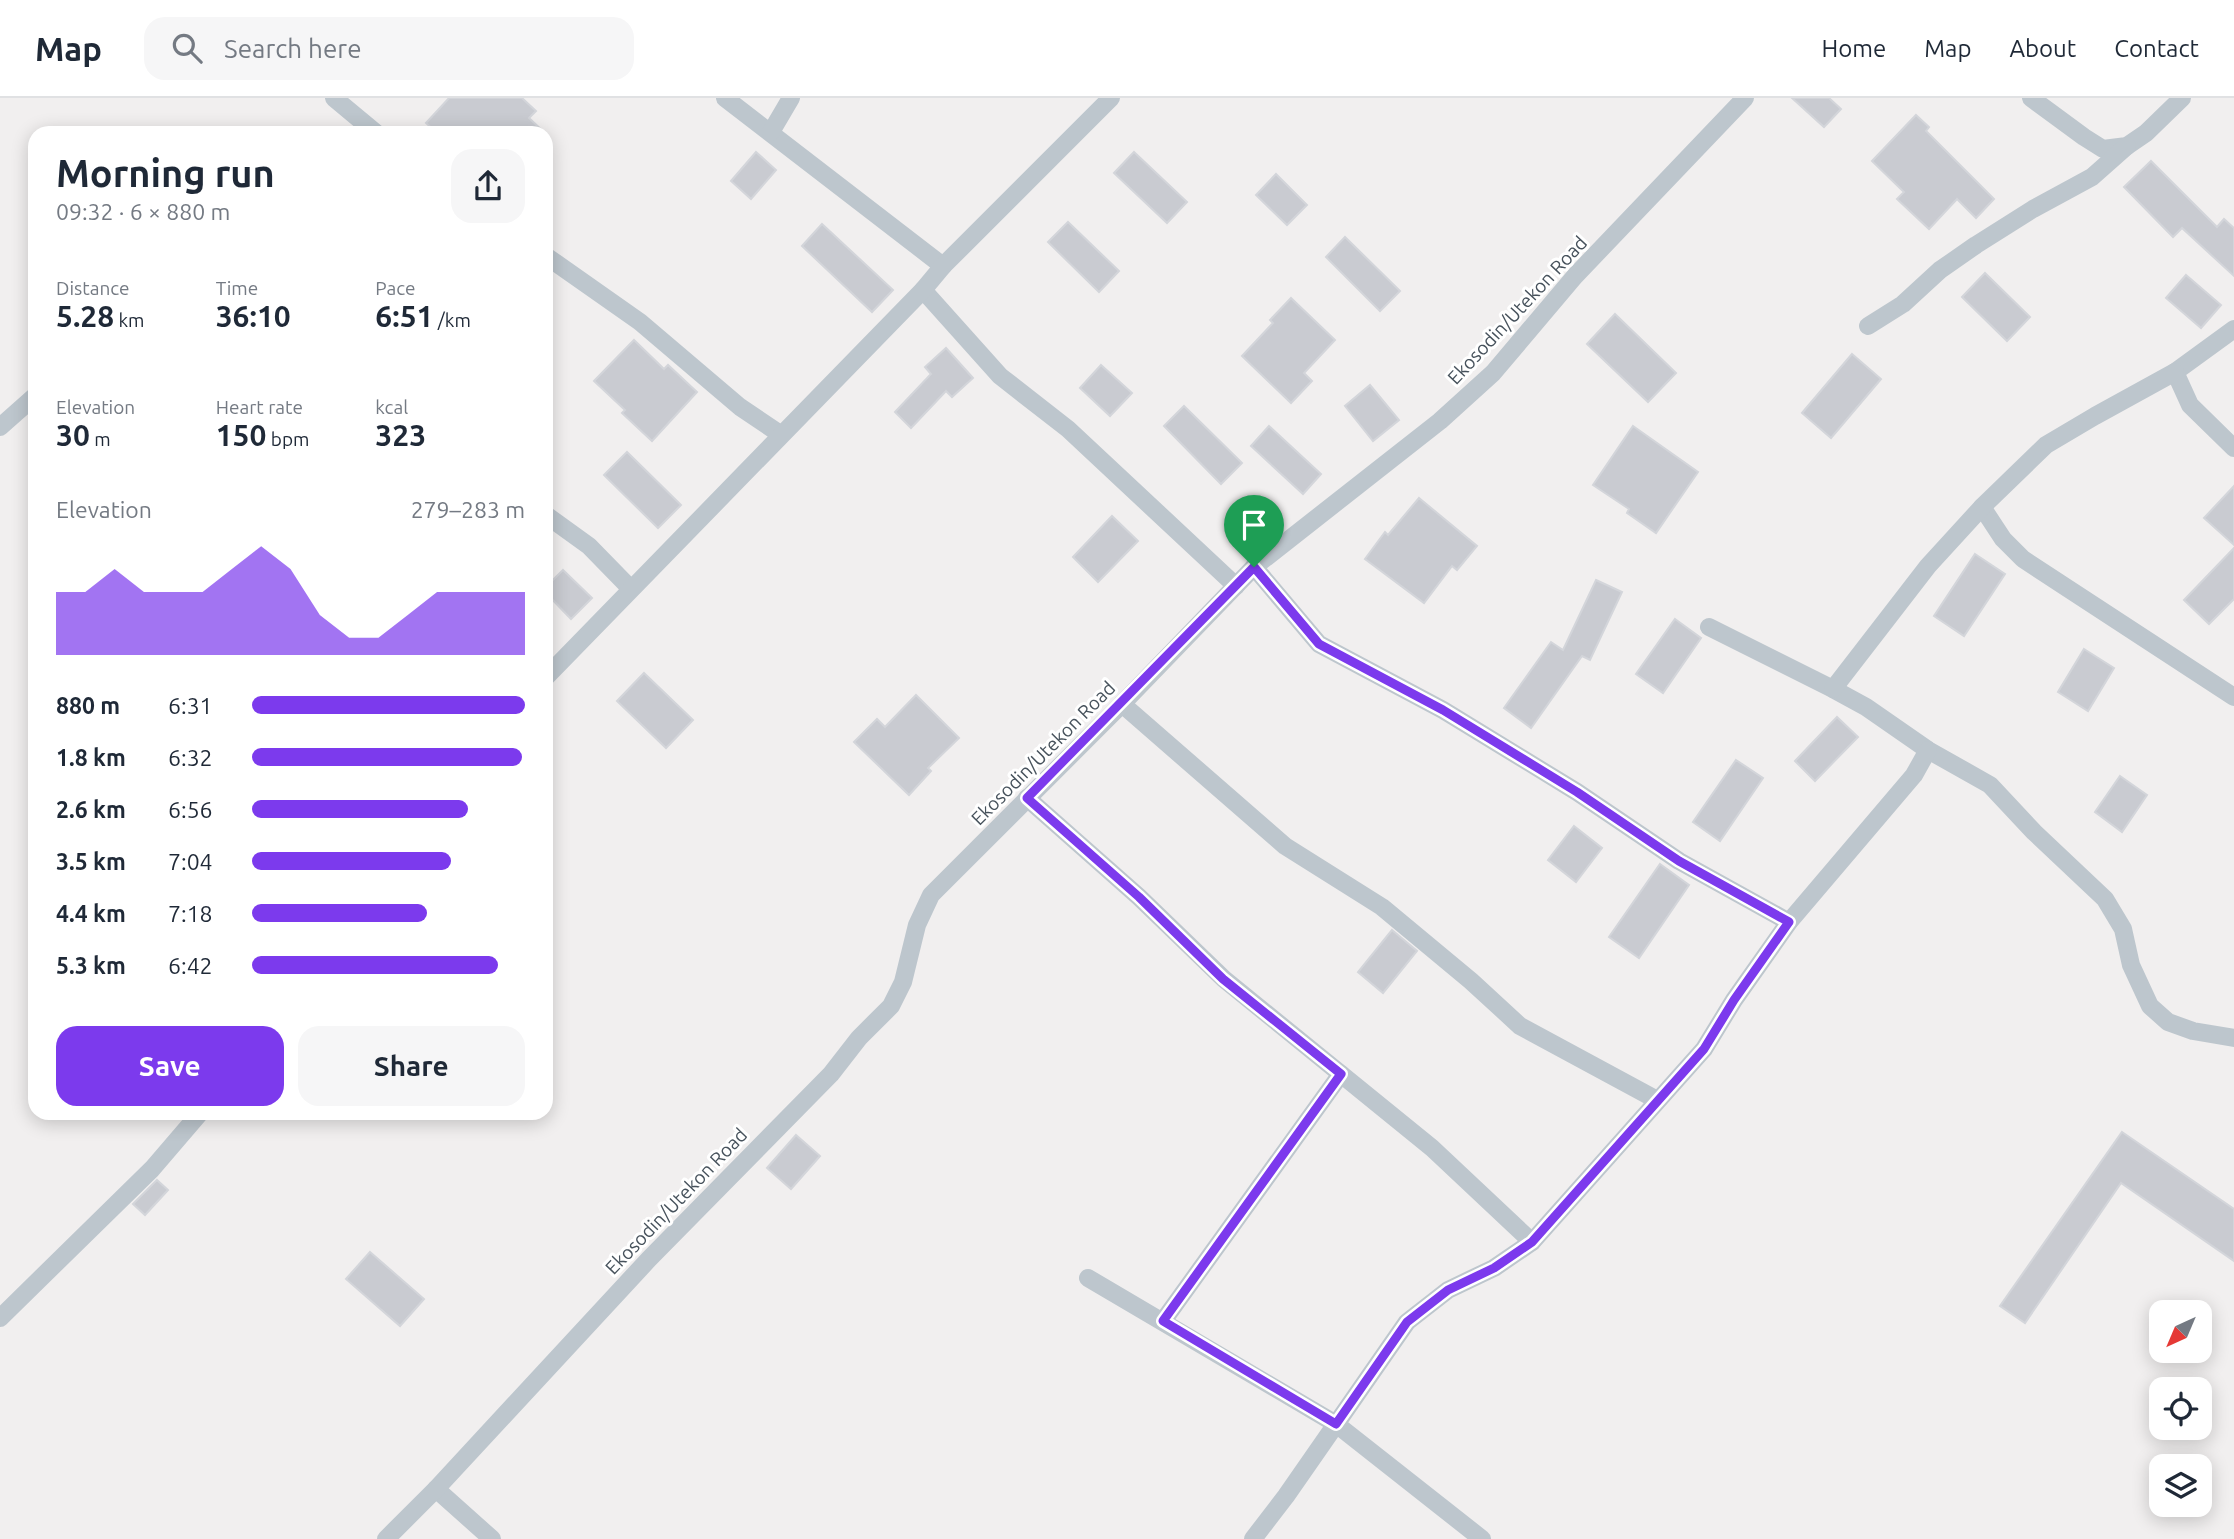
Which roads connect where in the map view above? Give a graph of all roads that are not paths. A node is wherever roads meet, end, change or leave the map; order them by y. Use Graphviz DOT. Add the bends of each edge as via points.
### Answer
graph roads {
  1 [pos="334,98"];
  2 [pos="725,98"];
  3 [pos="791,98"];
  4 [pos="1111,98"];
  5 [pos="1745,98"];
  6 [pos="2031,98"];
  7 [pos="2182,98"];
  8 [pos="368,126"];
  9 [pos="771,132"];
  10 [pos="2127,146"];
  11 [pos="553,261"];
  12 [pos="943,266"];
  13 [pos="923,290"];
  14 [pos="1868,326"];
  15 [pos="2234,329"];
  16 [pos="2175,372"];
  17 [pos="28,402"];
  18 [pos="0,427"];
  19 [pos="780,434"];
  20 [pos="2234,448"];
  21 [pos="1982,507"];
  22 [pos="553,520"];
  23 [pos="1254,567"];
  24 [pos="1236,586"];
  25 [pos="630,588"];
  26 [pos="1709,627"];
  27 [pos="553,670"];
  28 [pos="1833,689"];
  29 [pos="2234,697"];
  30 [pos="1122,704"];
  31 [pos="1928,750"];
  32 [pos="1027,798"];
  33 [pos="1789,922"];
  34 [pos="2234,1038"];
  35 [pos="1341,1074"];
  36 [pos="1657,1100"];
  37 [pos="194,1120"];
  38 [pos="1532,1242"];
  39 [pos="1088,1278"];
  40 [pos="0,1318"];
  41 [pos="1163,1321"];
  42 [pos="1336,1424"];
  43 [pos="436,1489"];
  44 [pos="386,1539"];
  45 [pos="492,1539"];
  46 [pos="1253,1539"];
  47 [pos="1482,1539"];
  1 -- 8 [label="street"];
  2 -- 9 [label="street"];
  3 -- 9 [label="street"];
  4 -- 12 [label="street"];
  5 -- 23 [label="street, Ekosodin/Utekon Road" via="1575,276 1493,373 1440,421"];
  6 -- 10 [label="street" via="2104,149"];
  7 -- 10 [label="street"];
  9 -- 12 [label="street"];
  10 -- 14 [label="street" via="2092,177 1976,246"];
  11 -- 19 [label="street" via="640,322 740,407"];
  12 -- 13 [label="street"];
  13 -- 19 [label="street"];
  13 -- 24 [label="street" via="1000,376 1068,429"];
  15 -- 16 [label="street"];
  16 -- 20 [label="street" via="2190,405"];
  16 -- 21 [label="street" via="2046,446"];
  17 -- 18 [label="street"];
  19 -- 25 [label="street"];
  21 -- 28 [label="street" via="1928,566"];
  21 -- 29 [label="street" via="2023,559"];
  22 -- 25 [label="street" via="589,547"];
  23 -- 24 [label="street, Ekosodin/Utekon Road"];
  23 -- 33 [label="street" via="1319,644 1443,710 1679,861"];
  24 -- 30 [label="street, Ekosodin/Utekon Road"];
  25 -- 27 [label="street"];
  26 -- 28 [label="street"];
  28 -- 31 [label="street"];
  30 -- 32 [label="street, Ekosodin/Utekon Road"];
  30 -- 36 [label="street" via="1285,846 1382,907 1520,1026"];
  31 -- 33 [label="street" via="1914,775"];
  31 -- 34 [label="street" via="1990,785 2105,899 2123,929 2150,1006 2168,1022"];
  32 -- 35 [label="street" via="1223,979"];
  32 -- 43 [label="street, Ekosodin/Utekon Road" via="931,895 891,1006"];
  33 -- 36 [label="street" via="1704,1049"];
  35 -- 38 [label="street" via="1433,1148"];
  35 -- 41 [label="street"];
  36 -- 38 [label="street"];
  37 -- 40 [label="street" via="152,1169"];
  38 -- 42 [label="street" via="1494,1268 1448,1290 1407,1322"];
  39 -- 41 [label="street"];
  41 -- 42 [label="street"];
  42 -- 46 [label="street"];
  42 -- 47 [label="street"];
  43 -- 44 [label="street, Ekosodin/Utekon Road"];
  43 -- 45 [label="street"];
}
